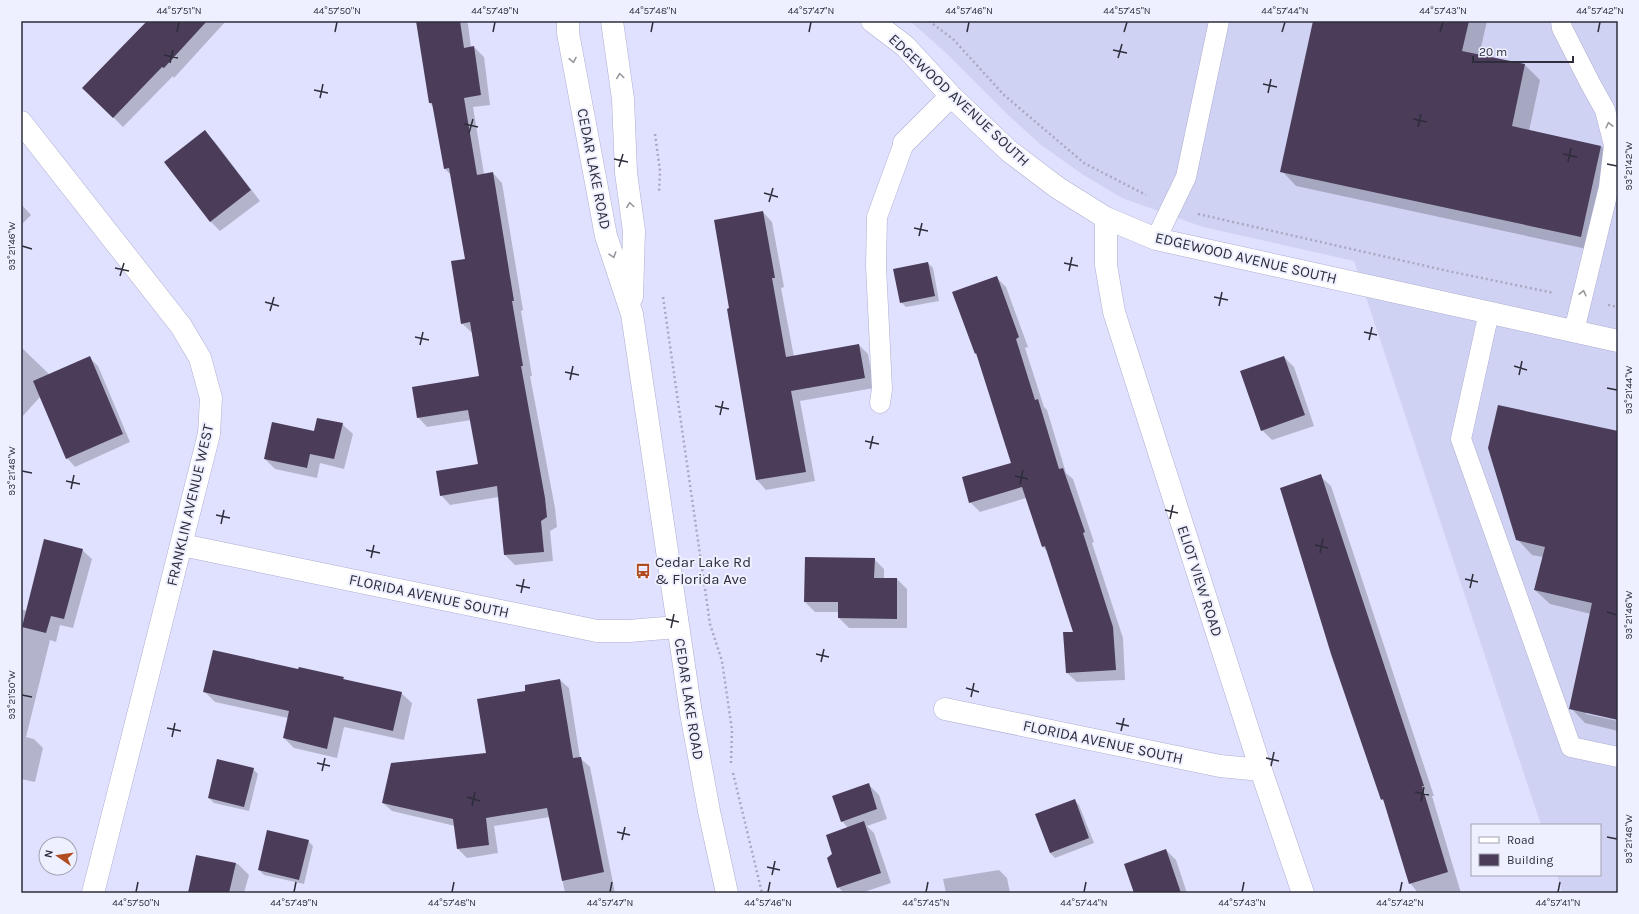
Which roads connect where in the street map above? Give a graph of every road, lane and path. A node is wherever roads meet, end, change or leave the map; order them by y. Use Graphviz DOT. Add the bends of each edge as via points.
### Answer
graph roads {
  1 [pos="568,21"];
  2 [pos="612,21"];
  3 [pos="872,21"];
  4 [pos="928,21"];
  5 [pos="1219,21"];
  6 [pos="1561,21"];
  7 [pos="951,96"];
  8 [pos="21,122"];
  9 [pos="655,133"];
  10 [pos="904,143"];
  11 [pos="659,195"];
  12 [pos="1172,206"];
  13 [pos="1106,218"];
  14 [pos="1156,239"];
  15 [pos="662,296"];
  16 [pos="1581,299"];
  17 [pos="1618,307"];
  18 [pos="1489,312"];
  19 [pos="632,314"];
  20 [pos="1574,331"];
  21 [pos="1618,341"];
  22 [pos="880,403"];
  23 [pos="182,545"];
  24 [pos="677,626"];
  25 [pos="945,709"];
  26 [pos="1618,757"];
  27 [pos="731,764"];
  28 [pos="1261,770"];
  29 [pos="733,772"];
  30 [pos="93,893"];
  31 [pos="727,893"];
  32 [pos="762,893"];
  33 [pos="1303,893"];
  1 -- 19 [label="street, CEDAR LAKE ROAD, one-way" via="568,33 606,236"];
  19 -- 2 [label="street, CEDAR LAKE ROAD, one-way" via="634,231 626,173 623,99"];
  3 -- 7 [label="street, EDGEWOOD AVENUE SOUTH" via="905,46"];
  4 -- 12 [label="path" via="953,39 1004,95 1084,163"];
  5 -- 12 [label="lane" via="1186,177"];
  16 -- 6 [label="lane, one-way" via="1609,187 1614,145 1606,110 1562,28"];
  7 -- 10 [label="street"];
  7 -- 13 [label="street, EDGEWOOD AVENUE SOUTH" via="1009,151 1058,188"];
  8 -- 23 [label="street, FRANKLIN AVENUE WEST" via="182,326 200,358 210,398 209,434"];
  9 -- 11 [label="path" via="660,171"];
  10 -- 22 [label="lane" via="877,217 876,274 882,389"];
  12 -- 14 [label="lane"];
  12 -- 16 [label="path" via="1205,216"];
  13 -- 14 [label="street, EDGEWOOD AVENUE SOUTH"];
  13 -- 28 [label="street, ELIOT VIEW ROAD" via="1106,265 1114,312"];
  14 -- 18 [label="street, EDGEWOOD AVENUE SOUTH"];
  15 -- 27 [label="path" via="710,624 722,661 731,723"];
  16 -- 17 [label="path"];
  16 -- 20 [label="lane"];
  18 -- 20 [label="street, EDGEWOOD AVENUE SOUTH"];
  18 -- 26 [label="lane" via="1461,439 1571,746"];
  19 -- 24 [label="street, CEDAR LAKE ROAD"];
  20 -- 21 [label="street, EDGEWOOD AVENUE SOUTH"];
  23 -- 24 [label="street, FLORIDA AVENUE SOUTH" via="597,631"];
  23 -- 30 [label="street, FRANKLIN AVENUE WEST"];
  24 -- 31 [label="street, CEDAR LAKE ROAD" via="709,811"];
  25 -- 28 [label="street, FLORIDA AVENUE SOUTH" via="1220,766"];
  28 -- 33 [label="street, ELIOT VIEW ROAD"];
  29 -- 32 [label="path"];
}
